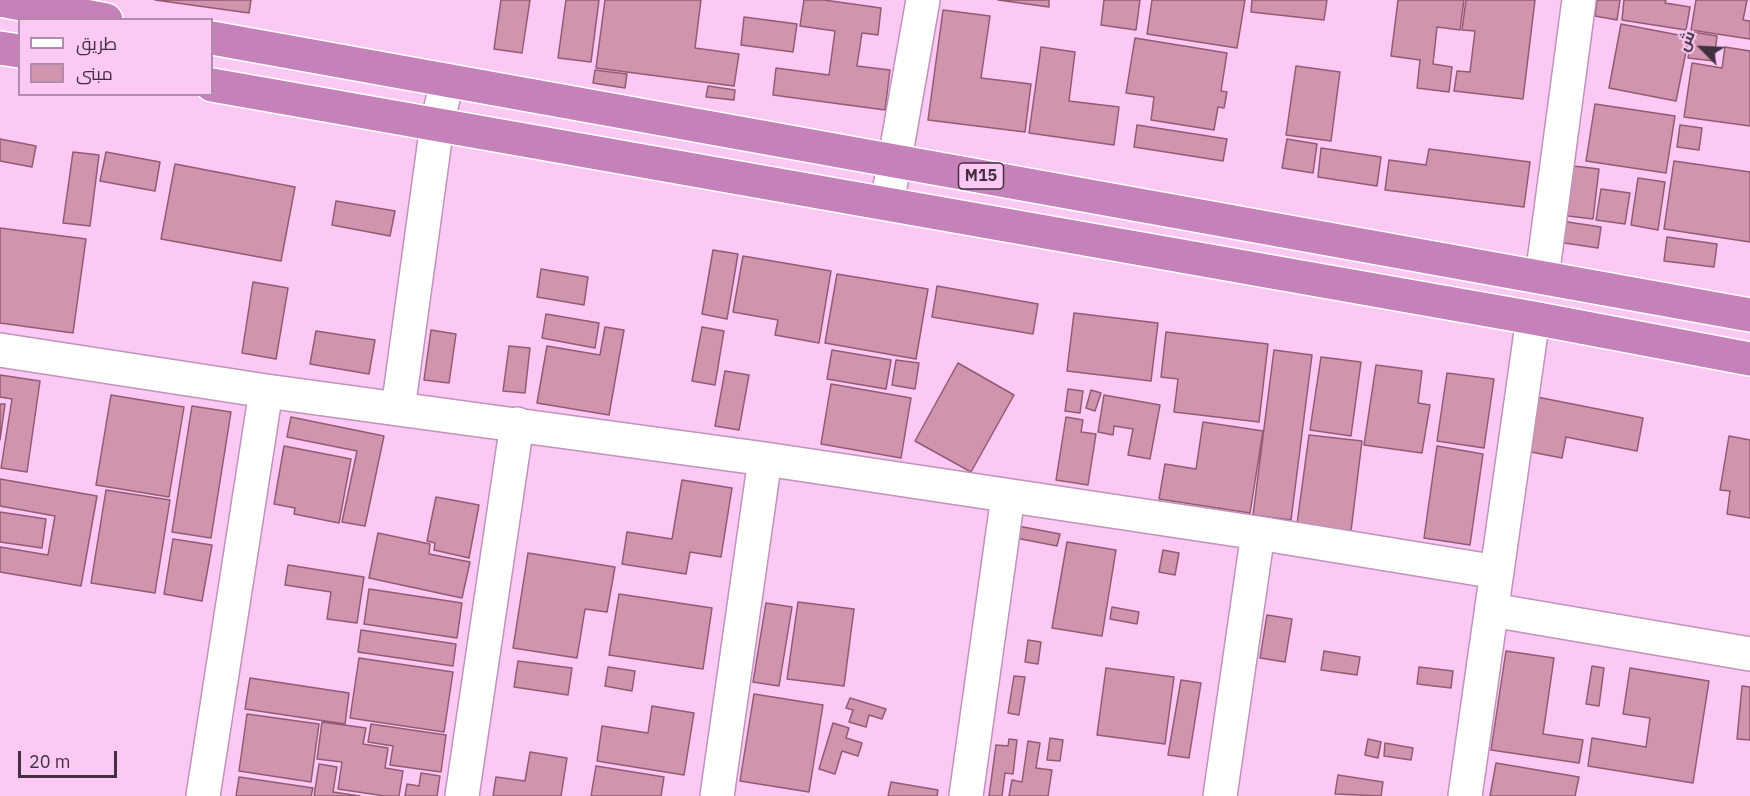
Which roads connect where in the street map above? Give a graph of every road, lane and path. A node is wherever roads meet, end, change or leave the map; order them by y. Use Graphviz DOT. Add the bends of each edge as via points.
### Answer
graph roads {
  1 [pos="0,0"];
  2 [pos="922,0"];
  3 [pos="1579,0"];
  4 [pos="95,18"];
  5 [pos="213,38"];
  6 [pos="0,48"];
  7 [pos="18,51"];
  8 [pos="447,81"];
  9 [pos="213,85"];
  10 [pos="437,125"];
  11 [pos="896,161"];
  12 [pos="887,204"];
  13 [pos="1542,277"];
  14 [pos="1750,315"];
  15 [pos="1533,318"];
  16 [pos="0,350"];
  17 [pos="1750,359"];
  18 [pos="266,391"];
  19 [pos="398,409"];
  20 [pos="517,424"];
  21 [pos="765,459"];
  22 [pos="1008,496"];
  23 [pos="1257,534"];
  24 [pos="1497,572"];
  25 [pos="1492,610"];
  26 [pos="1750,654"];
  27 [pos="203,796"];
  28 [pos="462,796"];
  29 [pos="717,796"];
  30 [pos="966,796"];
  31 [pos="1220,796"];
  32 [pos="1465,796"];
  1 -- 4 [label="highway"];
  2 -- 11 [label="street"];
  3 -- 13 [label="street"];
  5 -- 8 [label="highway, M15"];
  6 -- 7 [label="highway"];
  8 -- 10 [label="street"];
  8 -- 11 [label="highway, M15"];
  9 -- 10 [label="highway"];
  10 -- 12 [label="highway"];
  10 -- 19 [label="street"];
  11 -- 12 [label="street"];
  11 -- 13 [label="highway, M15"];
  12 -- 15 [label="highway"];
  13 -- 14 [label="highway, M15"];
  15 -- 17 [label="highway"];
  15 -- 24 [label="street"];
  16 -- 18 [label="street"];
  18 -- 19 [label="street"];
  18 -- 27 [label="street"];
  19 -- 20 [label="street"];
  20 -- 21 [label="street"];
  20 -- 28 [label="street"];
  21 -- 22 [label="street"];
  21 -- 29 [label="street"];
  22 -- 23 [label="street"];
  22 -- 30 [label="street"];
  23 -- 24 [label="street"];
  23 -- 31 [label="street"];
  24 -- 25 [label="street"];
  25 -- 26 [label="street"];
  25 -- 32 [label="street"];
}
